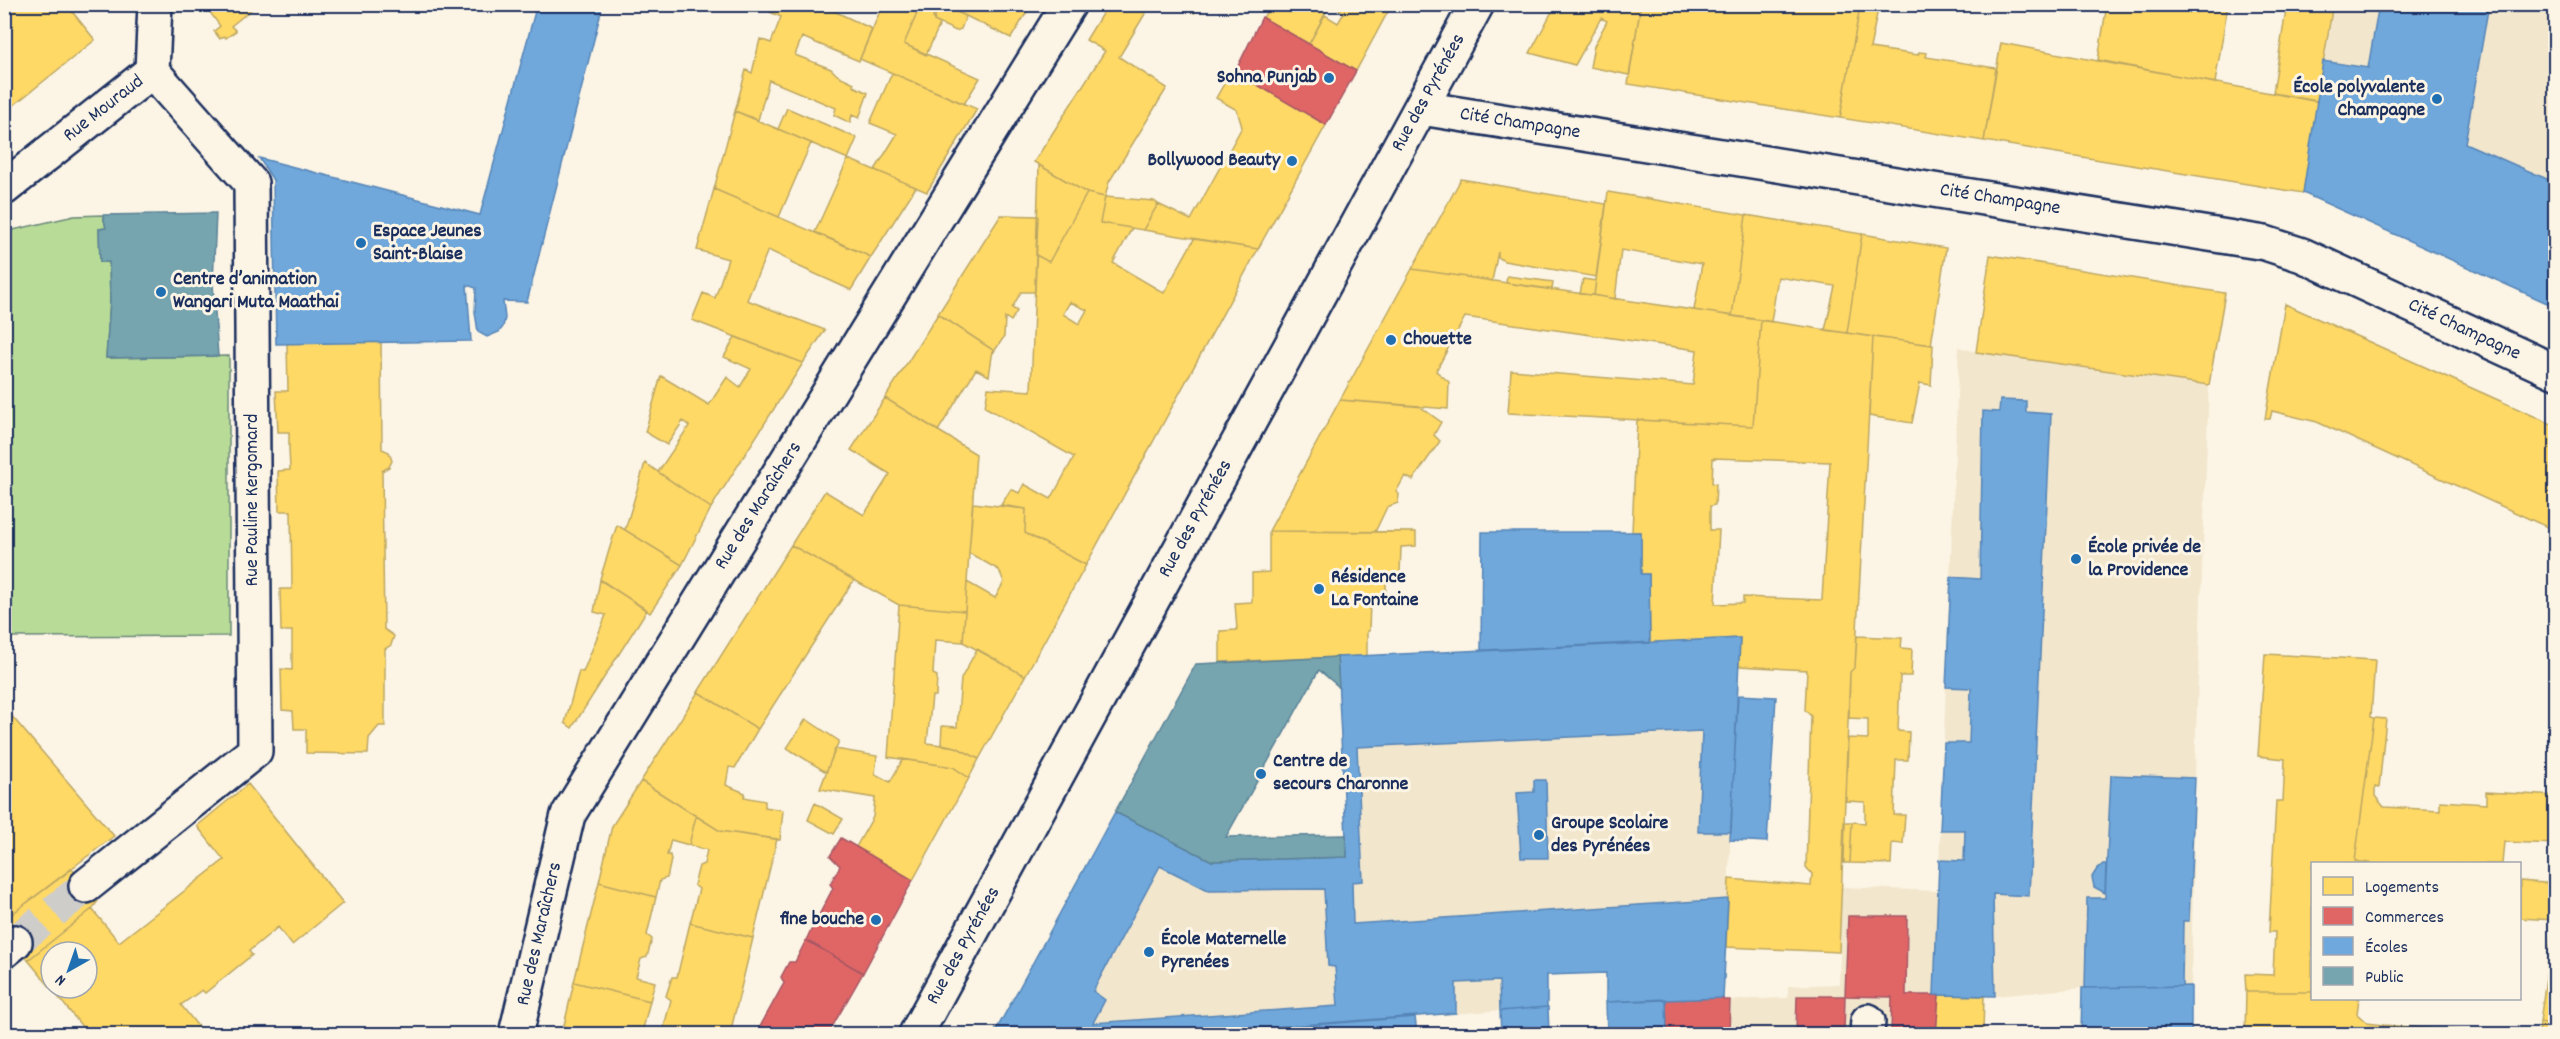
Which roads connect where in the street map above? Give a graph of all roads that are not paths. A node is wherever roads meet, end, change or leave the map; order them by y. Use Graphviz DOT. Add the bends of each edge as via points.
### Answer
graph roads {
  1 [pos="154,4"];
  2 [pos="1069,4"];
  3 [pos="1477,4"];
  4 [pos="152,70"];
  5 [pos="1421,108"];
  6 [pos="4,188"];
  7 [pos="2556,372"];
  8 [pos="86,886"];
  9 [pos="516,1035"];
  10 [pos="916,1035"];
  1 -- 4 [label="street, Rue Mouraud"];
  2 -- 9 [label="street, Rue des Maraîchers" via="568,814"];
  3 -- 5 [label="street, Rue des Pyrénées"];
  4 -- 6 [label="street, Rue Mouraud"];
  4 -- 8 [label="street, Rue Pauline Kergomard" via="251,183 255,751"];
  5 -- 7 [label="street, Cité Champagne" via="2265,243 2302,255"];
  5 -- 10 [label="street, Rue des Pyrénées"];
}
